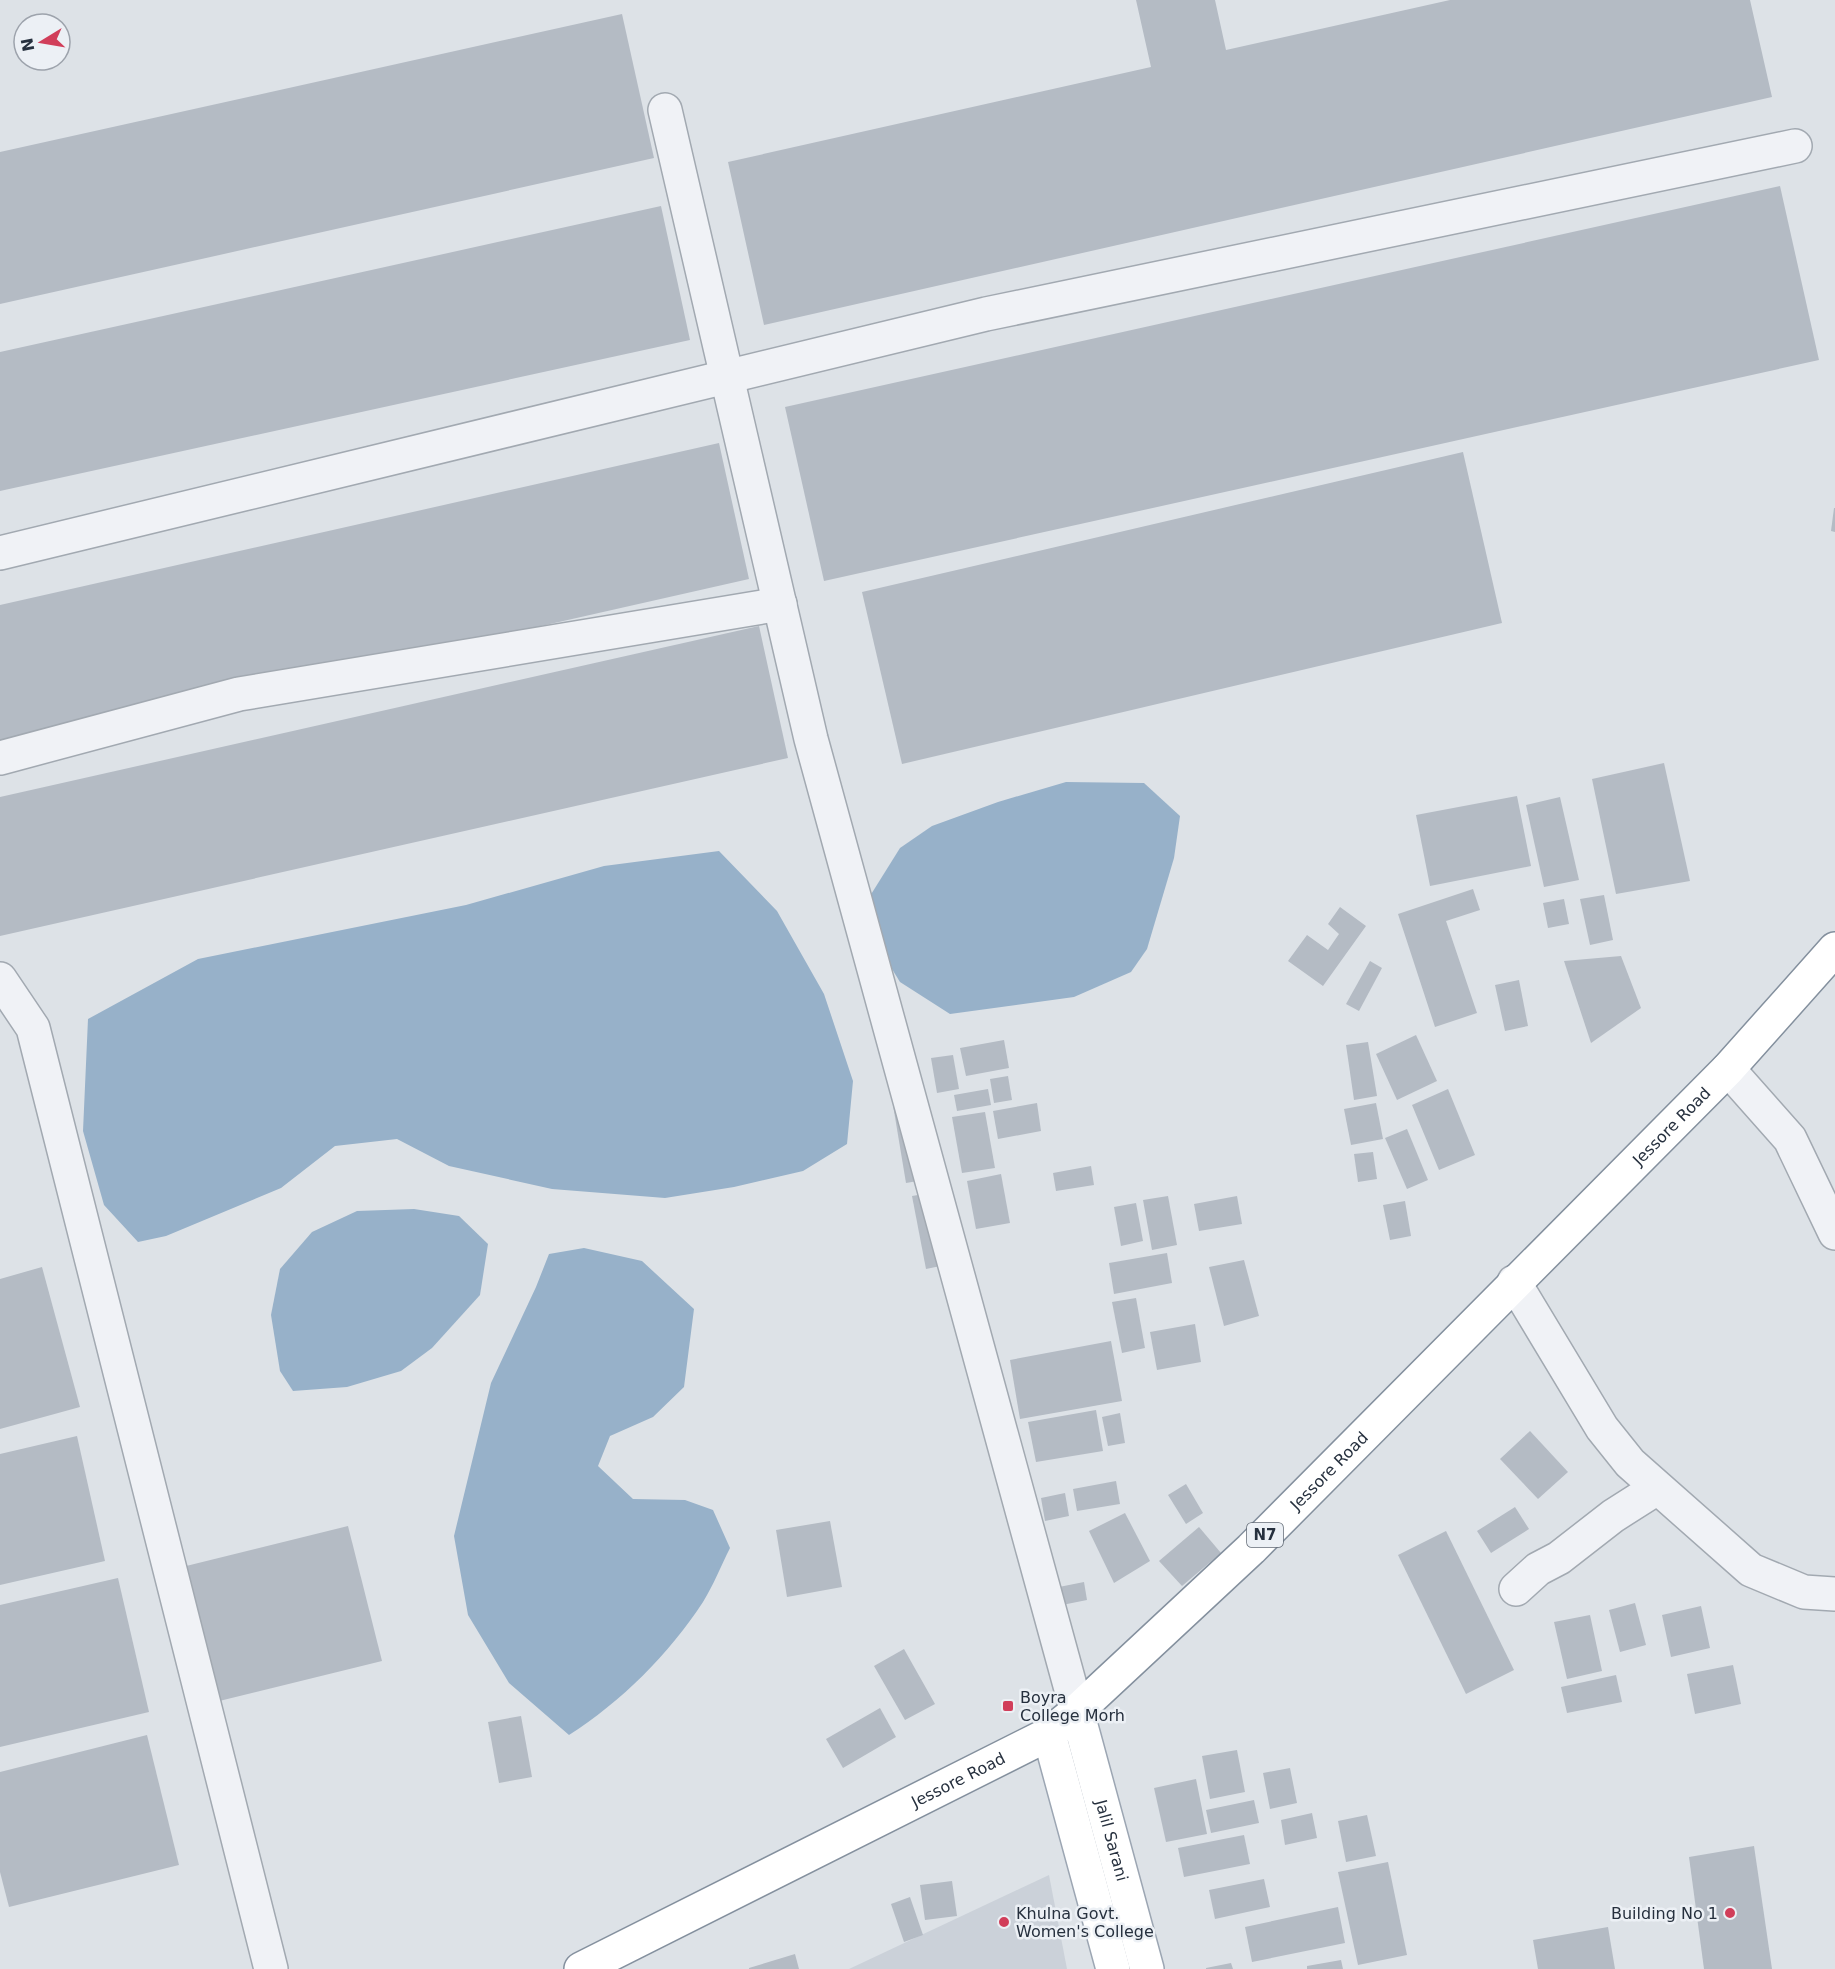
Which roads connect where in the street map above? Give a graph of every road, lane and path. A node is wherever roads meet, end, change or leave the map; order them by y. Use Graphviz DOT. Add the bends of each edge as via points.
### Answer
graph roads {
  1 [pos="665,110"];
  2 [pos="1796,146"];
  3 [pos="727,377"];
  4 [pos="0,553"];
  5 [pos="780,604"];
  6 [pos="0,758"];
  7 [pos="1835,949"];
  8 [pos="0,979"];
  9 [pos="1728,1070"];
  10 [pos="1835,1233"];
  11 [pos="1514,1282"];
  12 [pos="1657,1488"];
  13 [pos="1516,1589"];
  14 [pos="1835,1594"];
  15 [pos="1077,1711"];
  16 [pos="1049,1734"];
  17 [pos="271,1969"];
  18 [pos="580,1969"];
  19 [pos="1113,1969"];
  20 [pos="1147,1969"];
  1 -- 3 [label="street"];
  2 -- 3 [label="street" via="998,312"];
  3 -- 4 [label="street"];
  3 -- 5 [label="street"];
  5 -- 6 [label="street" via="239,694"];
  5 -- 15 [label="street" via="811,739"];
  7 -- 9 [label="main road, Jessore Road / N7"];
  8 -- 17 [label="street" via="33,1028"];
  9 -- 10 [label="street" via="1790,1139"];
  9 -- 11 [label="main road, Jessore Road / N7"];
  11 -- 12 [label="street" via="1602,1428 1630,1463"];
  11 -- 15 [label="main road, Jessore Road / N7" via="1251,1549"];
  12 -- 13 [label="street" via="1538,1569"];
  12 -- 14 [label="street" via="1751,1570 1804,1592"];
  15 -- 16 [label="main road, Jessore Road / N7"];
  15 -- 20 [label="main road, Jalil Sarani"];
  16 -- 18 [label="main road, Jessore Road / N7"];
  16 -- 19 [label="main road, Jalil Sarani"];
}
